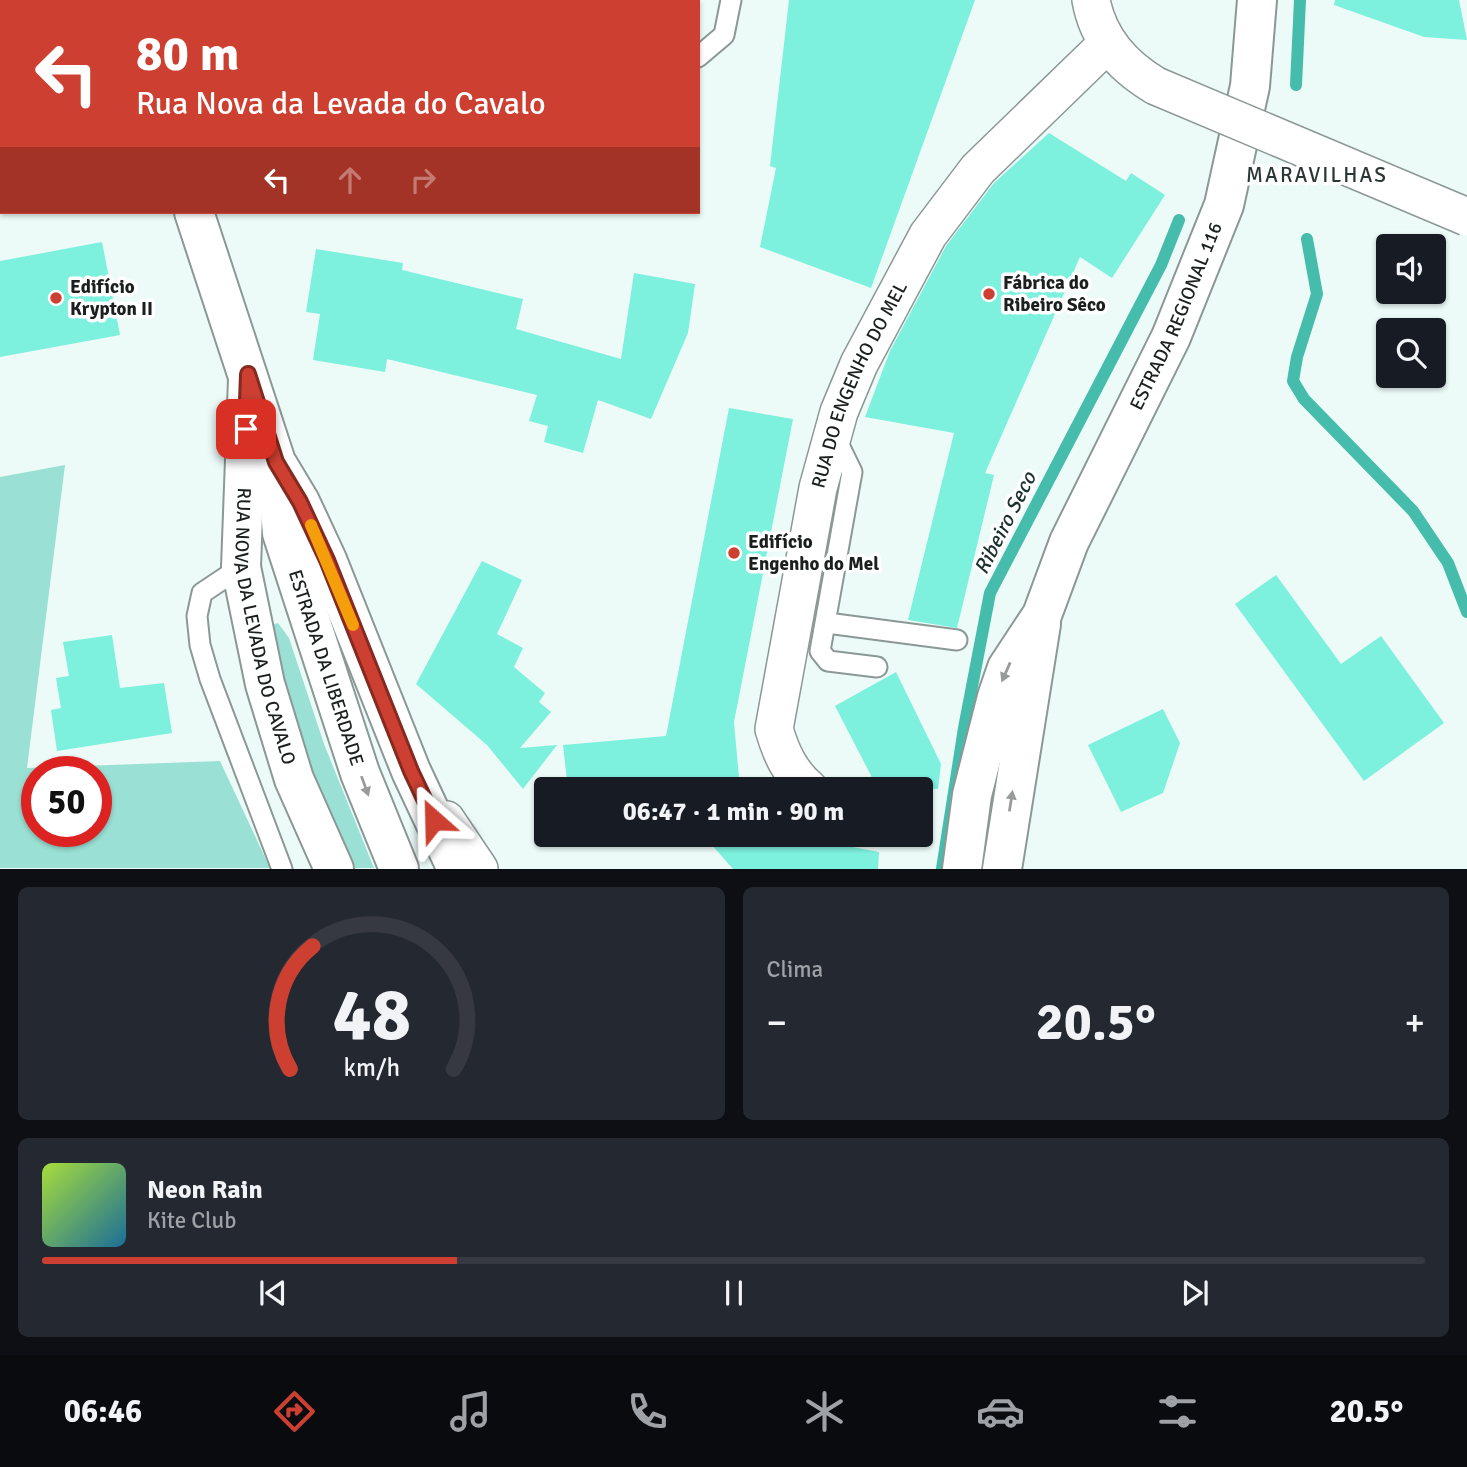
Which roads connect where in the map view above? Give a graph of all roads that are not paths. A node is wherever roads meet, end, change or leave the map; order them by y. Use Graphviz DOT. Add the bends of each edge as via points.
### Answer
graph roads {
  1 [pos="731,0"];
  2 [pos="1091,0"];
  3 [pos="1257,0"];
  4 [pos="1108,43"];
  5 [pos="700,55"];
  6 [pos="195,214"];
  7 [pos="1467,217"];
  8 [pos="248,374"];
  9 [pos="833,433"];
  10 [pos="276,462"];
  11 [pos="241,567"];
  12 [pos="1042,615"];
  13 [pos="827,623"];
  14 [pos="957,640"];
  15 [pos="877,667"];
  16 [pos="411,771"];
  17 [pos="796,777"];
  18 [pos="282,869"];
  19 [pos="334,869"];
  20 [pos="399,869"];
  21 [pos="457,869"];
  22 [pos="479,869"];
  23 [pos="962,869"];
  24 [pos="1002,869"];
  1 -- 5 [label="lane" via="724,36"];
  2 -- 4 [label="street"];
  3 -- 12 [label="main road, ESTRADA REGIONAL 116" via="1250,86 1224,205 1171,337 1069,542"];
  4 -- 7 [label="street, bridge" via="1122,61 1156,86"];
  4 -- 9 [label="street, RUA DO ENGENHO DO MEL" via="978,169 928,235 859,364"];
  6 -- 8 [label="main road, ESTRADA DA LIBERDADE"];
  8 -- 10 [label="main road, ESTRADA DA LIBERDADE"];
  8 -- 11 [label="main road, RUA NOVA DA LEVADA DO CAVALO"];
  9 -- 13 [label="lane" via="852,472"];
  9 -- 17 [label="street, RUA DO ENGENHO DO MEL" via="774,729"];
  10 -- 16 [label="main road, ESTRADA DA LIBERDADE" via="327,560"];
  10 -- 20 [label="main road, ESTRADA DA LIBERDADE, one-way" via="282,533 360,773"];
  11 -- 18 [label="lane" via="202,593 197,616 200,645"];
  11 -- 19 [label="main road, RUA NOVA DA LEVADA DO CAVALO" via="265,684 294,779"];
  12 -- 23 [label="main road, ESTRADA REGIONAL 116, one-way" via="1007,668 997,696 972,795"];
  24 -- 12 [label="main road, ESTRADA REGIONAL 116, one-way"];
  13 -- 14 [label="lane"];
  13 -- 15 [label="lane" via="820,651 828,661"];
  16 -- 21 [label="main road, ESTRADA DA LIBERDADE"];
  16 -- 22 [label="street"];
}
